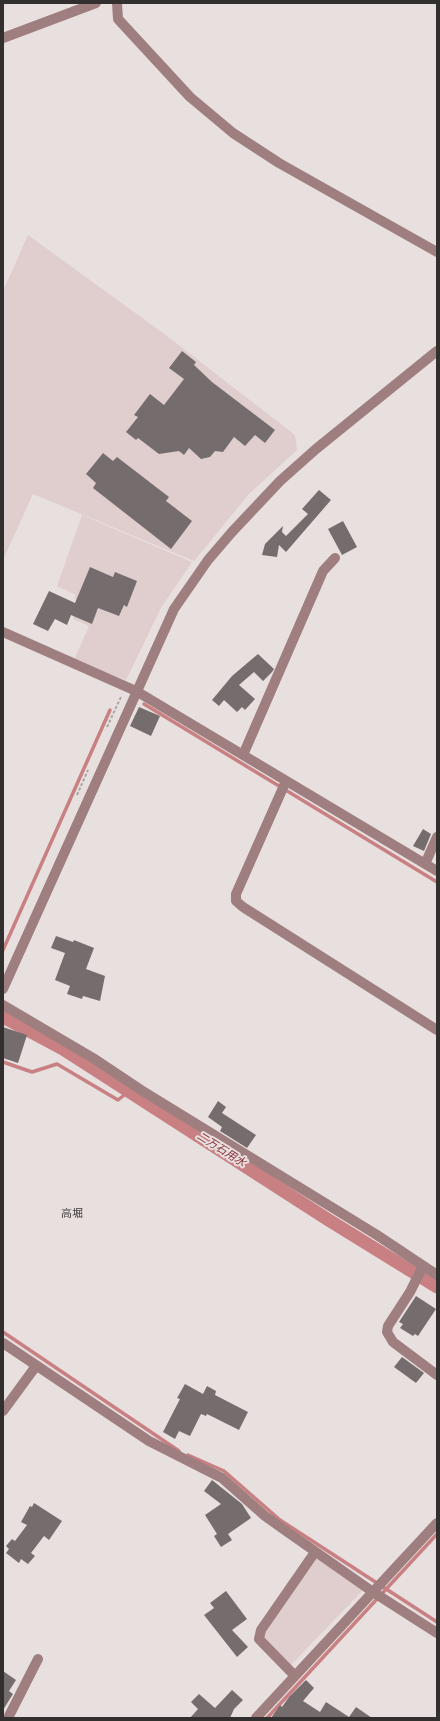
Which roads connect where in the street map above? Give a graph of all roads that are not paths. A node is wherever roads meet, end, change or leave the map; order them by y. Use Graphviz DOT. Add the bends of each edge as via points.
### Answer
graph roads {
  1 [pos="96,3"];
  2 [pos="117,3"];
  3 [pos="3,38"];
  4 [pos="437,252"];
  5 [pos="437,351"];
  6 [pos="335,558"];
  7 [pos="3,632"];
  8 [pos="136,691"];
  9 [pos="242,755"];
  10 [pos="286,781"];
  11 [pos="437,837"];
  12 [pos="425,864"];
  13 [pos="437,871"];
  14 [pos="3,989"];
  15 [pos="3,1005"];
  16 [pos="437,1030"];
  17 [pos="423,1266"];
  18 [pos="437,1275"];
  19 [pos="3,1343"];
  20 [pos="36,1366"];
  21 [pos="437,1375"];
  22 [pos="3,1411"];
  23 [pos="437,1523"];
  24 [pos="315,1552"];
  25 [pos="373,1592"];
  26 [pos="437,1633"];
  27 [pos="38,1659"];
  28 [pos="295,1676"];
  29 [pos="8,1718"];
  30 [pos="256,1718"];
  1 -- 3 [label="street"];
  2 -- 4 [label="street" via="118,19 190,97 233,133 279,163"];
  5 -- 8 [label="street" via="316,449 280,481 232,532 208,560 174,609"];
  6 -- 9 [label="street" via="323,571"];
  7 -- 8 [label="street"];
  8 -- 9 [label="street"];
  8 -- 14 [label="street"];
  9 -- 10 [label="street"];
  10 -- 12 [label="street"];
  10 -- 16 [label="street" via="236,894 236,901"];
  11 -- 12 [label="street"];
  12 -- 13 [label="street"];
  15 -- 17 [label="street" via="93,1058"];
  17 -- 18 [label="street"];
  17 -- 21 [label="street" via="387,1332 393,1342"];
  19 -- 20 [label="street"];
  20 -- 22 [label="street"];
  20 -- 24 [label="street" via="149,1441 222,1478 265,1516"];
  23 -- 25 [label="street"];
  24 -- 25 [label="street"];
  24 -- 28 [label="street" via="261,1630 259,1639"];
  25 -- 26 [label="street"];
  25 -- 28 [label="street"];
  27 -- 29 [label="street"];
  28 -- 30 [label="street"];
}
